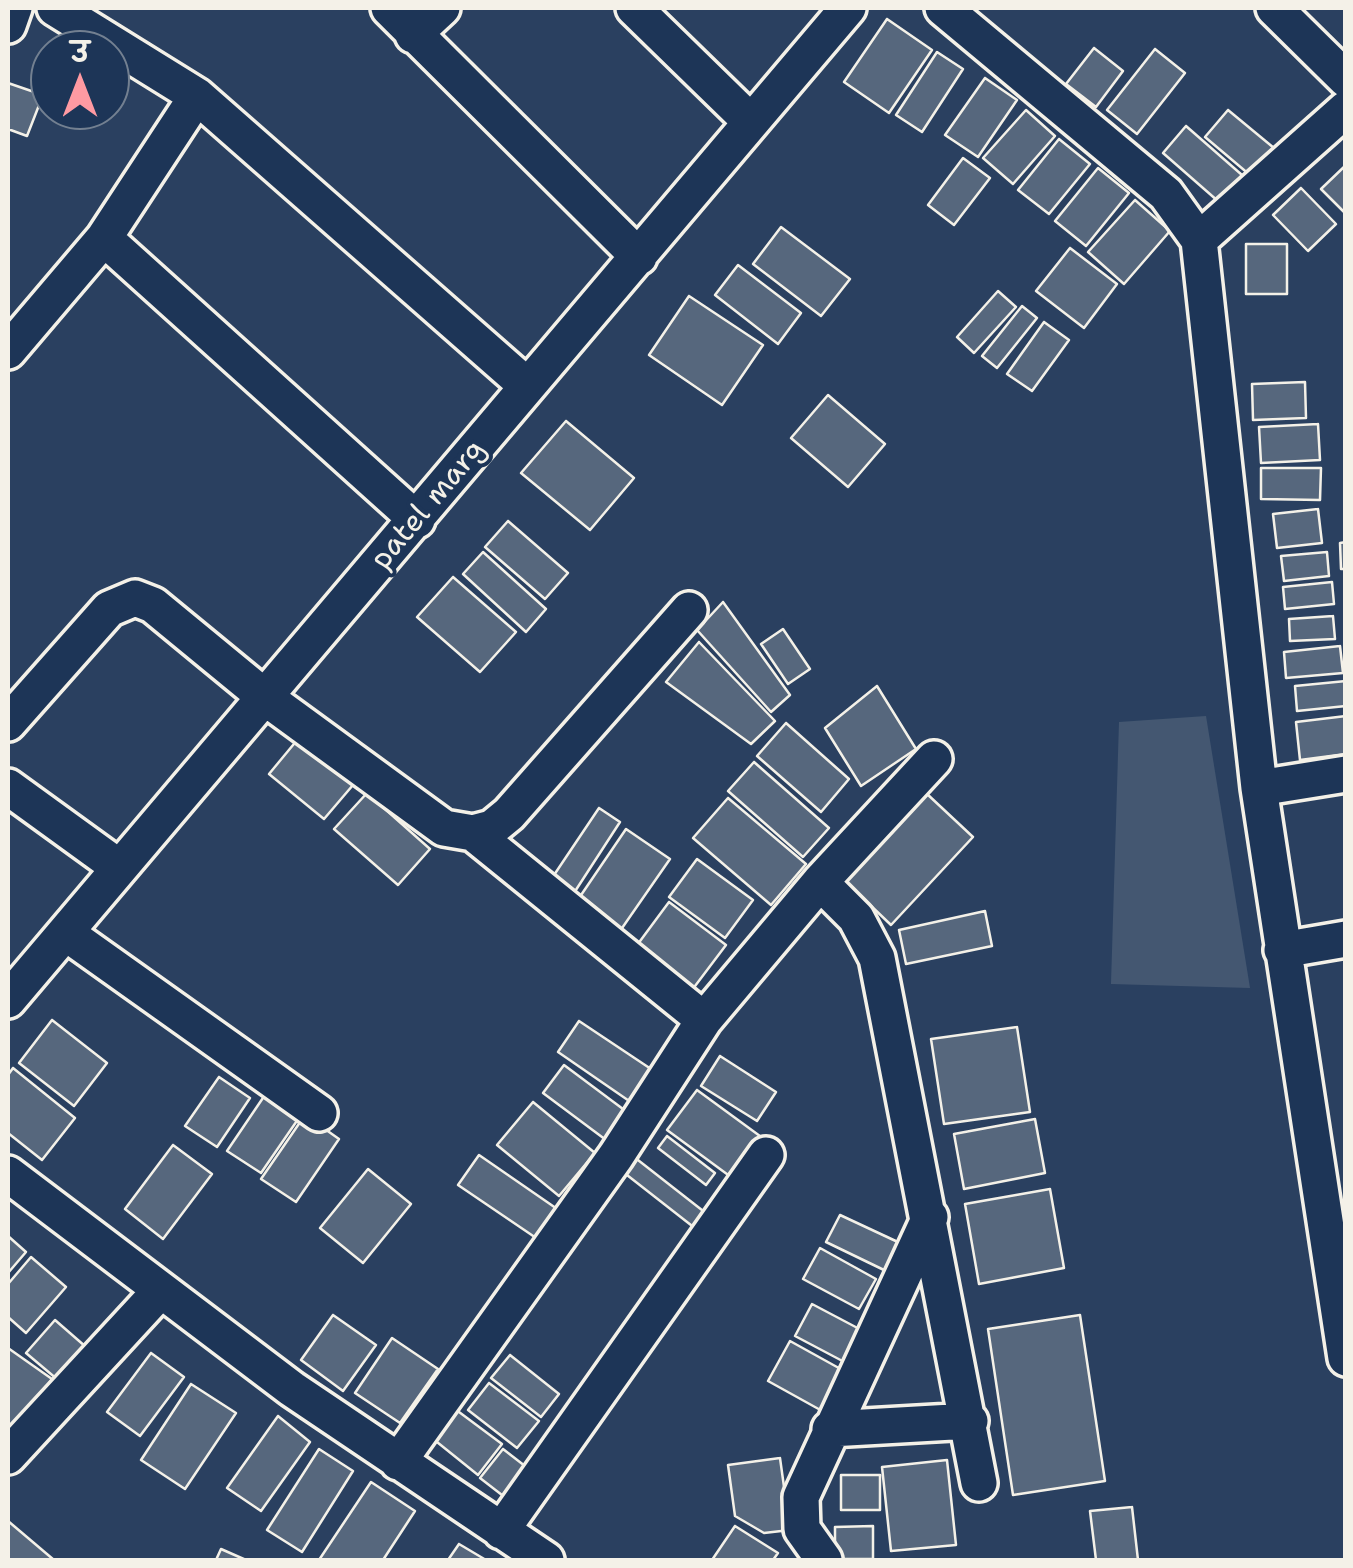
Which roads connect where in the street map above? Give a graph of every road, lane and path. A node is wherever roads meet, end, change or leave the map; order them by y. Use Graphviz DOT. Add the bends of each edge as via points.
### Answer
graph roads {
  1 [pos="14,8"];
  2 [pos="55,8"];
  3 [pos="389,8"];
  4 [pos="442,8"];
  5 [pos="634,8"];
  6 [pos="848,8"];
  7 [pos="943,8"];
  8 [pos="1274,8"];
  9 [pos="8,25"];
  10 [pos="413,35"];
  11 [pos="1346,79"];
  12 [pos="197,96"];
  13 [pos="1346,109"];
  14 [pos="751,122"];
  15 [pos="104,238"];
  16 [pos="1199,240"];
  17 [pos="638,257"];
  18 [pos="8,351"];
  19 [pos="526,385"];
  20 [pos="417,520"];
  21 [pos="689,610"];
  22 [pos="266,698"];
  23 [pos="8,723"];
  24 [pos="934,759"];
  25 [pos="1346,774"];
  26 [pos="8,786"];
  27 [pos="1259,788"];
  28 [pos="473,833"];
  29 [pos="117,866"];
  30 [pos="820,882"];
  31 [pos="66,933"];
  32 [pos="1346,939"];
  33 [pos="1282,950"];
  34 [pos="8,1000"];
  35 [pos="704,1020"];
  36 [pos="320,1113"];
  37 [pos="766,1155"];
  38 [pos="8,1174"];
  39 [pos="930,1216"];
  40 [pos="161,1290"];
  41 [pos="1346,1358"];
  42 [pos="970,1421"];
  43 [pos="830,1429"];
  44 [pos="8,1456"];
  45 [pos="398,1462"];
  46 [pos="979,1484"];
  47 [pos="501,1531"];
  48 [pos="546,1560"];
  49 [pos="824,1560"];
  1 -- 9 [label="street"];
  2 -- 12 [label="street"];
  3 -- 10 [label="street"];
  4 -- 10 [label="street"];
  5 -- 14 [label="street"];
  6 -- 14 [label="street, patel marg"];
  7 -- 16 [label="street" via="1166,194"];
  8 -- 11 [label="street"];
  10 -- 17 [label="street"];
  12 -- 15 [label="street"];
  12 -- 19 [label="street"];
  13 -- 16 [label="street"];
  14 -- 17 [label="street, patel marg"];
  15 -- 18 [label="street"];
  15 -- 20 [label="street"];
  16 -- 27 [label="street"];
  17 -- 19 [label="street, patel marg"];
  19 -- 20 [label="street, patel marg"];
  20 -- 22 [label="street, patel marg"];
  21 -- 28 [label="street" via="509,814"];
  22 -- 23 [label="street" via="153,605 135,598 110,609"];
  22 -- 28 [label="street" via="444,828"];
  22 -- 29 [label="street, patel marg"];
  24 -- 30 [label="street"];
  25 -- 27 [label="street"];
  26 -- 29 [label="street"];
  27 -- 33 [label="street"];
  28 -- 35 [label="street"];
  29 -- 31 [label="street, patel marg"];
  30 -- 35 [label="street"];
  30 -- 39 [label="street" via="856,918 877,958"];
  31 -- 34 [label="street, patel marg"];
  31 -- 36 [label="street"];
  32 -- 33 [label="street"];
  33 -- 41 [label="street"];
  35 -- 45 [label="street" via="616,1156"];
  37 -- 47 [label="street"];
  38 -- 40 [label="street"];
  39 -- 42 [label="street"];
  39 -- 43 [label="street"];
  40 -- 44 [label="street"];
  40 -- 45 [label="street"];
  42 -- 43 [label="street"];
  42 -- 46 [label="street"];
  43 -- 49 [label="street" via="802,1497 802,1529"];
  45 -- 47 [label="street"];
  47 -- 48 [label="street"];
}
